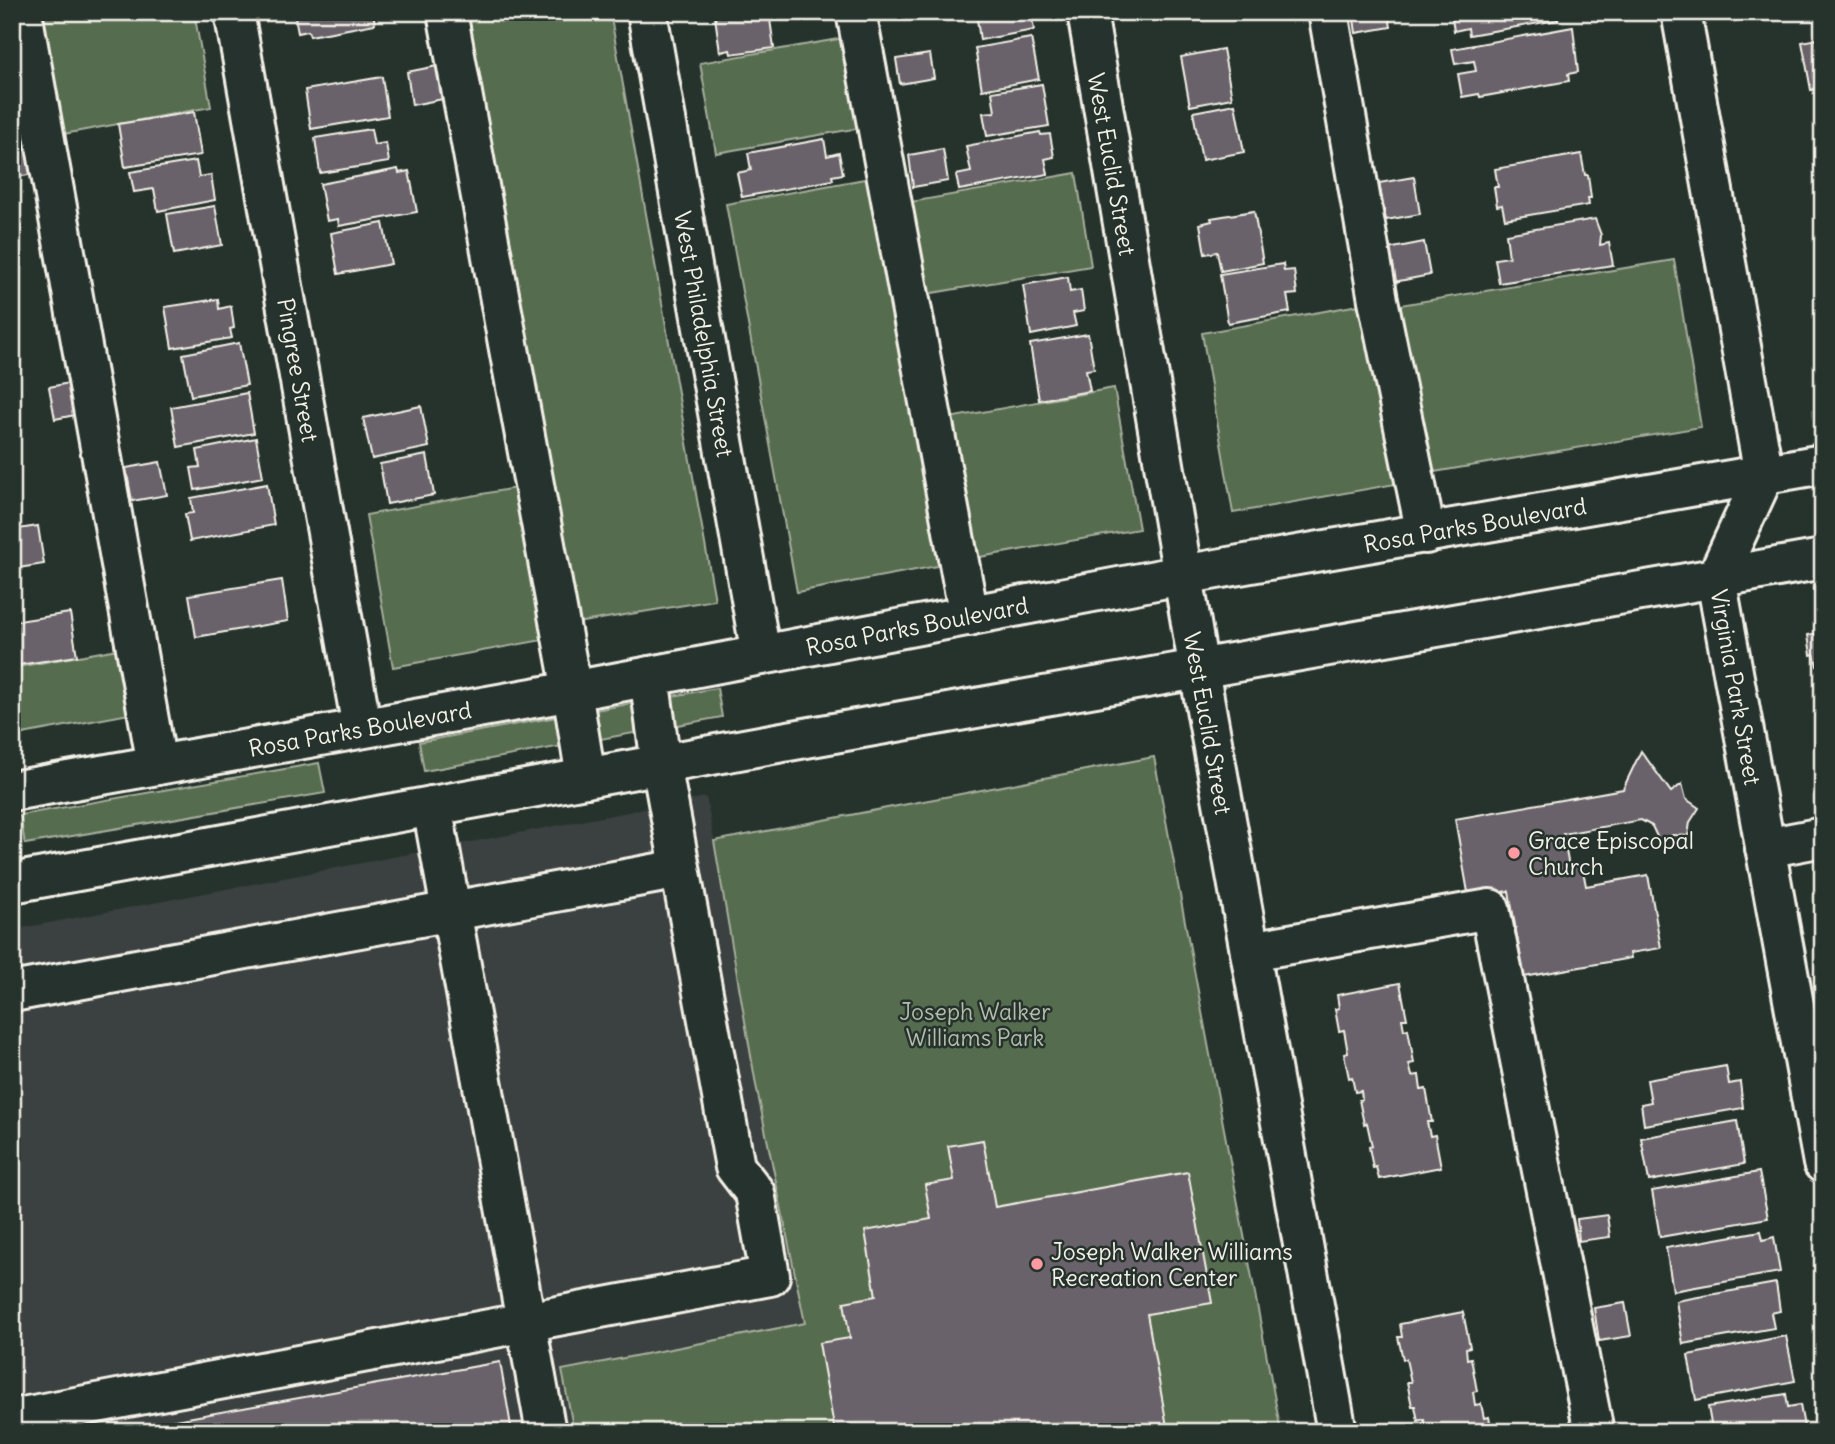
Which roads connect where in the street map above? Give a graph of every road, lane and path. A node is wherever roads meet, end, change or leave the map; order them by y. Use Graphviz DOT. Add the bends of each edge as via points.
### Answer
graph roads {
  1 [pos="22,12"];
  2 [pos="234,12"];
  3 [pos="447,12"];
  4 [pos="647,12"];
  5 [pos="856,12"];
  6 [pos="1087,12"];
  7 [pos="1328,12"];
  8 [pos="1681,12"];
  9 [pos="1823,464"];
  10 [pos="1764,475"];
  11 [pos="1426,534"];
  12 [pos="1823,559"];
  13 [pos="1182,575"];
  14 [pos="1716,579"];
  15 [pos="969,616"];
  16 [pos="761,655"];
  17 [pos="1199,670"];
  18 [pos="649,676"];
  19 [pos="572,691"];
  20 [pos="362,728"];
  21 [pos="662,764"];
  22 [pos="157,765"];
  23 [pos="586,778"];
  24 [pos="12,791"];
  25 [pos="432,806"];
  26 [pos="1823,837"];
  27 [pos="1765,848"];
  28 [pos="680,869"];
  29 [pos="12,883"];
  30 [pos="451,911"];
  31 [pos="1250,951"];
  32 [pos="12,992"];
  33 [pos="1823,1163"];
  34 [pos="526,1322"];
  35 [pos="12,1419"];
  36 [pos="546,1432"];
  37 [pos="1337,1432"];
  38 [pos="1594,1432"];
  1 -- 22 [label="street"];
  2 -- 20 [label="street, Pingree Street"];
  3 -- 19 [label="street"];
  4 -- 16 [label="street, West Philadelphia Street"];
  5 -- 15 [label="street"];
  6 -- 13 [label="street, West Euclid Street"];
  7 -- 11 [label="street" via="1378,300"];
  8 -- 10 [label="street"];
  9 -- 10 [label="street, Rosa Parks Boulevard"];
  10 -- 11 [label="street, Rosa Parks Boulevard"];
  10 -- 14 [label="street, Virginia Park Street"];
  11 -- 13 [label="street, Rosa Parks Boulevard"];
  12 -- 14 [label="street"];
  13 -- 15 [label="street, Rosa Parks Boulevard"];
  13 -- 17 [label="street, West Euclid Street"];
  14 -- 17 [label="street"];
  14 -- 27 [label="street, Virginia Park Street"];
  15 -- 16 [label="street, Rosa Parks Boulevard"];
  16 -- 18 [label="street, Rosa Parks Boulevard"];
  17 -- 21 [label="street"];
  17 -- 31 [label="street, West Euclid Street"];
  18 -- 19 [label="street, Rosa Parks Boulevard"];
  18 -- 21 [label="street"];
  19 -- 20 [label="street, Rosa Parks Boulevard"];
  19 -- 23 [label="street"];
  20 -- 22 [label="street, Rosa Parks Boulevard"];
  21 -- 23 [label="street"];
  21 -- 28 [label="street"];
  22 -- 24 [label="street, Rosa Parks Boulevard"];
  23 -- 25 [label="street"];
  25 -- 29 [label="street"];
  25 -- 30 [label="street"];
  26 -- 27 [label="street"];
  27 -- 33 [label="street, Virginia Park Street"];
  28 -- 30 [label="street"];
  28 -- 34 [label="street" via="735,1167 755,1193 770,1276"];
  30 -- 32 [label="street"];
  30 -- 34 [label="street"];
  31 -- 37 [label="street, West Euclid Street"];
  31 -- 38 [label="street" via="1490,909"];
  34 -- 35 [label="street"];
  34 -- 36 [label="street"];
}
